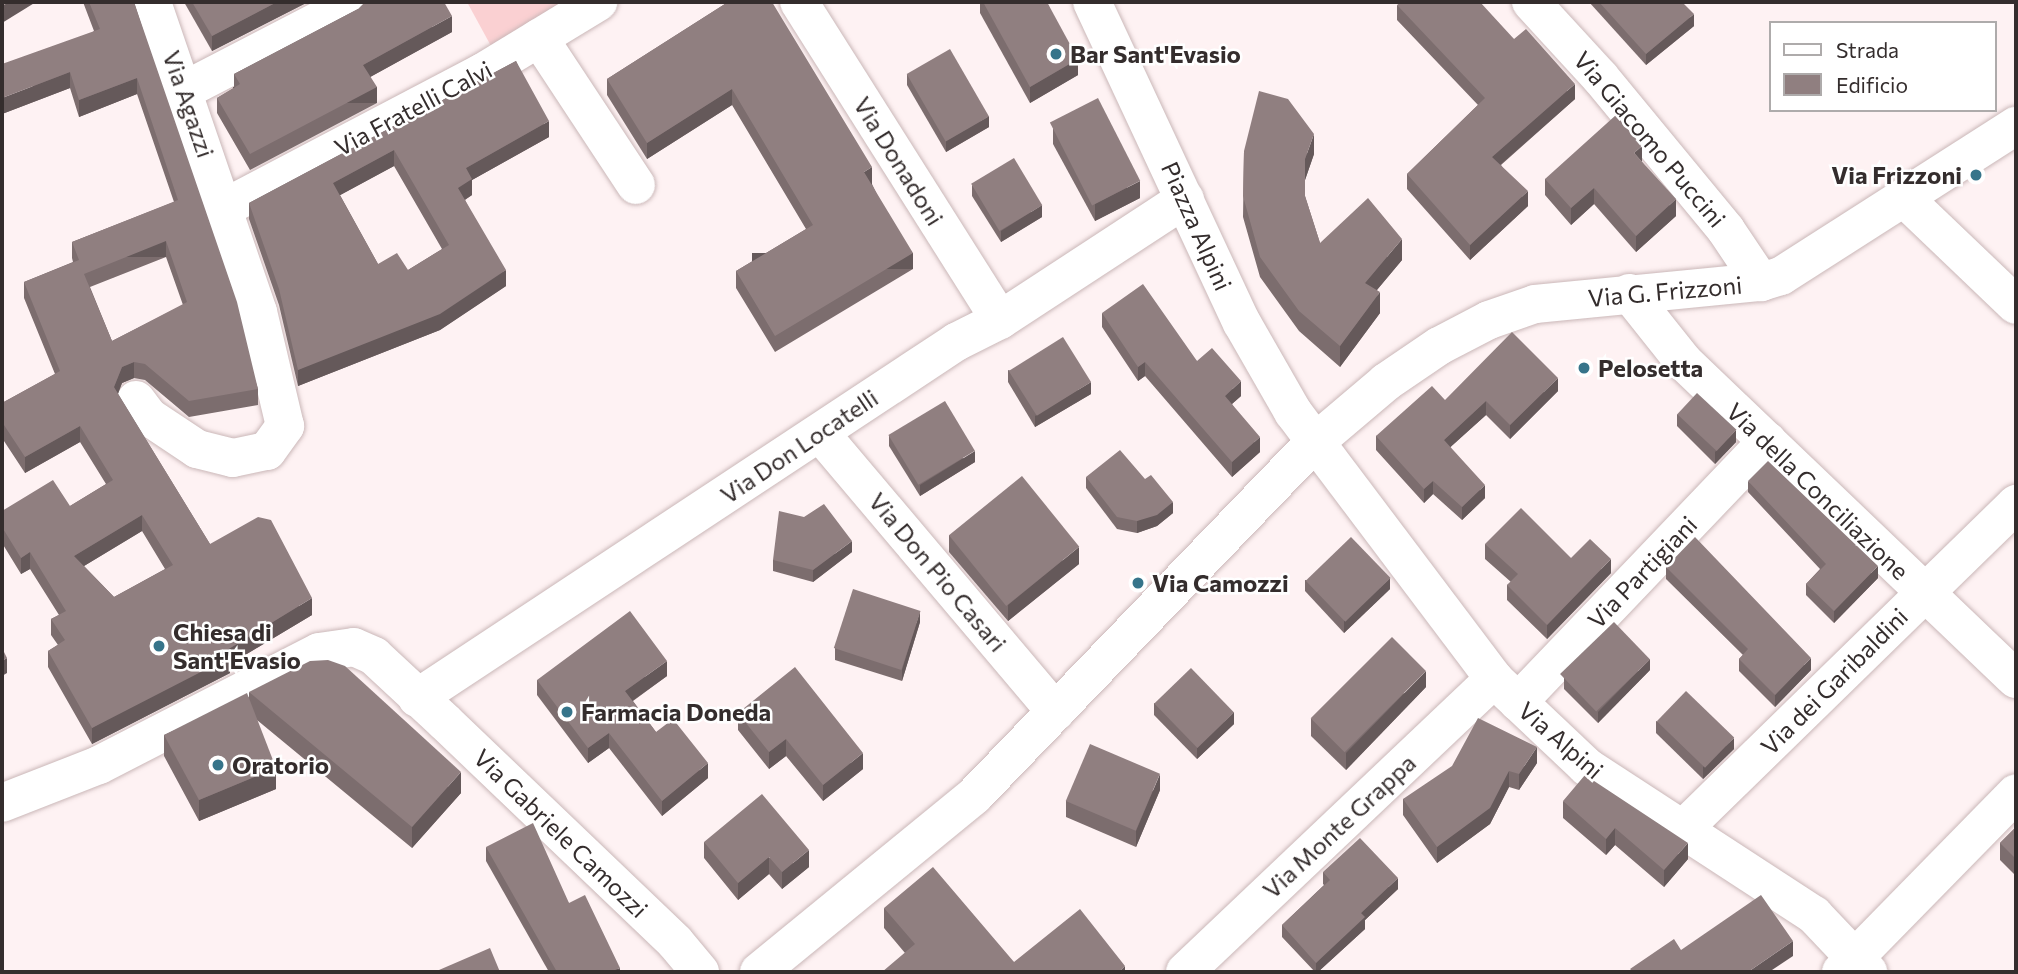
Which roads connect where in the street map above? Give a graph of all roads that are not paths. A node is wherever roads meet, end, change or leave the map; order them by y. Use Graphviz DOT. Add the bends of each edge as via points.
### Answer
graph roads {
  1 [pos="152,2"];
  2 [pos="598,2"];
  3 [pos="799,2"];
  4 [pos="1092,2"];
  5 [pos="1531,2"];
  6 [pos="347,6"];
  7 [pos="539,38"];
  8 [pos="185,90"];
  9 [pos="2016,126"];
  10 [pos="636,186"];
  11 [pos="1185,199"];
  12 [pos="1905,199"];
  13 [pos="224,208"];
  14 [pos="1760,282"];
  15 [pos="1629,293"];
  16 [pos="2016,305"];
  17 [pos="1000,320"];
  18 [pos="136,400"];
  19 [pos="820,433"];
  20 [pos="1766,441"];
  21 [pos="1313,444"];
  22 [pos="2016,504"];
  23 [pos="1923,593"];
  24 [pos="2016,679"];
  25 [pos="1506,691"];
  26 [pos="417,698"];
  27 [pos="1056,712"];
  28 [pos="2016,793"];
  29 [pos="2,803"];
  30 [pos="1682,830"];
  31 [pos="1855,968"];
  32 [pos="700,972"];
  33 [pos="708,972"];
  34 [pos="742,972"];
  35 [pos="760,972"];
  36 [pos="1185,972"];
  1 -- 8 [label="street, Via Agazzi"];
  2 -- 7 [label="street, Via Fratelli Calvi"];
  3 -- 17 [label="street, Via Donadoni"];
  4 -- 11 [label="street, Piazza Alpini"];
  5 -- 14 [label="street, Via Giacomo Puccini" via="1600,77 1718,220"];
  6 -- 8 [label="street"];
  7 -- 10 [label="street"];
  7 -- 13 [label="street, Via Fratelli Calvi"];
  8 -- 13 [label="street, Via Agazzi"];
  9 -- 12 [label="street, Via G. Frizzoni"];
  11 -- 17 [label="street, Via Don Locatelli"];
  11 -- 21 [label="street, Piazza Alpini" via="1242,323"];
  12 -- 14 [label="street, Via G. Frizzoni" via="1800,265"];
  12 -- 16 [label="street"];
  13 -- 18 [label="street, Via Agazzi" via="258,312 285,426 267,451 233,458 197,449 149,417"];
  14 -- 15 [label="street, Via G. Frizzoni"];
  15 -- 20 [label="street, Via della Conciliazione" via="1684,362"];
  15 -- 21 [label="street, Via G. Frizzoni" via="1535,304 1489,320 1385,382"];
  17 -- 19 [label="street, Via Don Locatelli" via="956,342"];
  19 -- 26 [label="street, Via Don Locatelli"];
  19 -- 27 [label="street, Via Don Pio Casari"];
  20 -- 23 [label="street, Via della Conciliazione"];
  20 -- 25 [label="street, Via Partigiani"];
  21 -- 25 [label="street, Via Alpini"];
  21 -- 27 [label="street"];
  22 -- 23 [label="street, Via dei Garibaldini"];
  23 -- 24 [label="street, Via della Conciliazione"];
  23 -- 30 [label="street, Via dei Garibaldini"];
  25 -- 30 [label="street, Via Alpini" via="1587,767"];
  25 -- 36 [label="street, Via Monte Grappa"];
  26 -- 29 [label="street, Via Gabriele Camozzi" via="374,656 354,647 337,647 264,677 99,765"];
  26 -- 32 [label="street, Via Gabriele Camozzi" via="675,942"];
  27 -- 35 [label="street" via="974,796"];
  28 -- 31 [label="street"];
  30 -- 31 [label="street, Via Alpini" via="1814,915"];
  33 -- 34 [label="street" via="727,967"];
}
